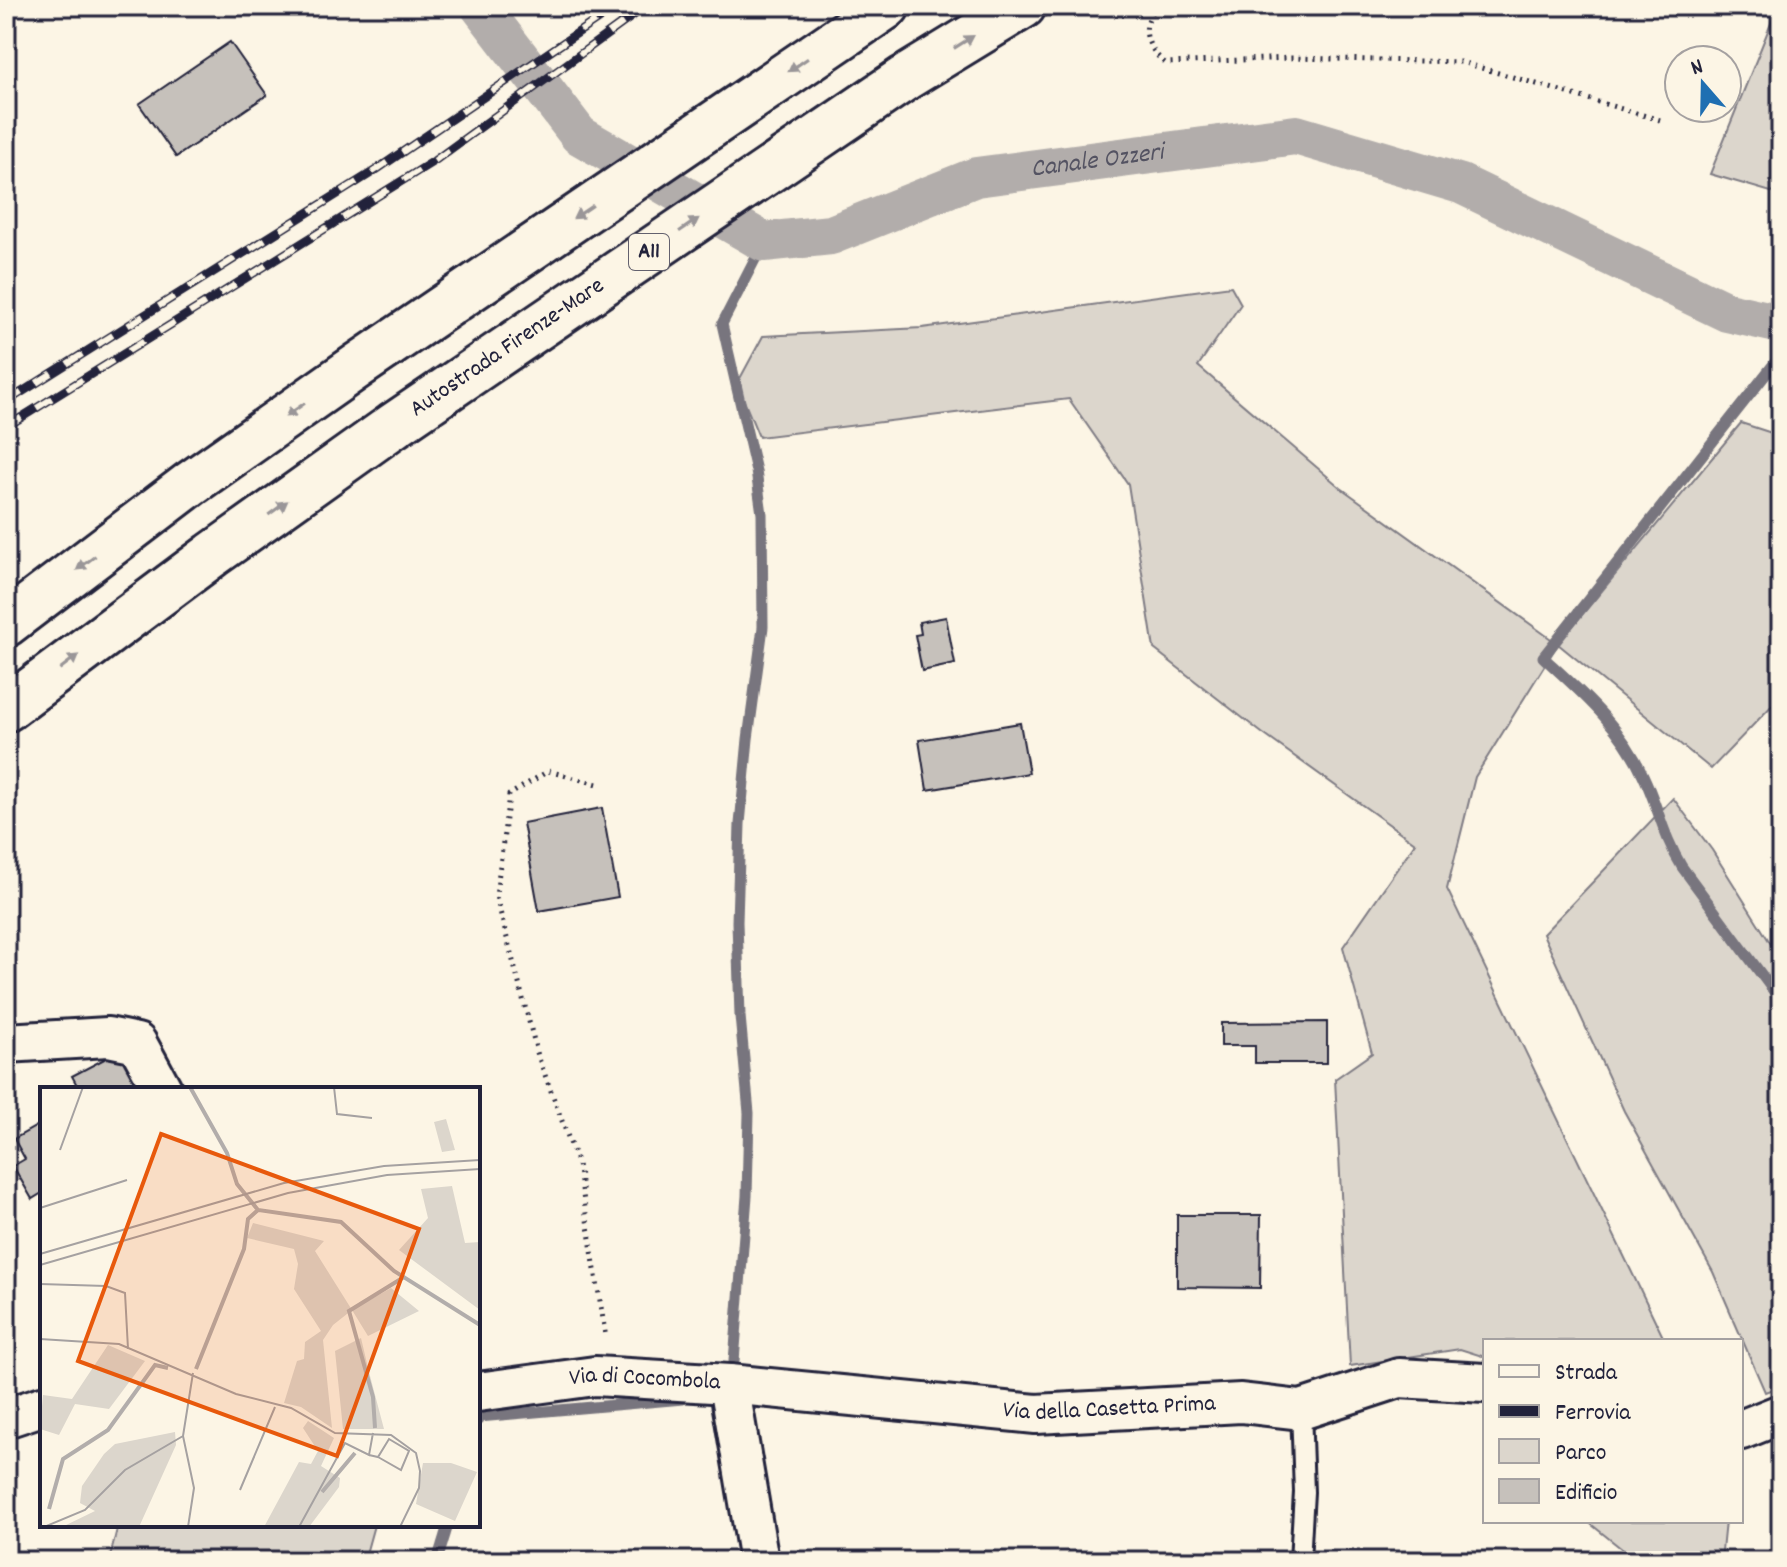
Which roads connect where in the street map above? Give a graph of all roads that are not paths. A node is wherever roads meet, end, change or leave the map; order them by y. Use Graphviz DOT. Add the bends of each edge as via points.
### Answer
graph roads {
  1 [pos="1023,6"];
  2 [pos="874,14"];
  3 [pos="6,624"];
  4 [pos="6,709"];
  5 [pos="6,1043"];
  6 [pos="161,1087"];
  7 [pos="1483,1383"];
  8 [pos="729,1384"];
  9 [pos="480,1392"];
  10 [pos="40,1407"];
  11 [pos="1301,1410"];
  12 [pos="1781,1414"];
  13 [pos="6,1418"];
  14 [pos="1743,1429"];
  15 [pos="759,1561"];
  16 [pos="1300,1561"];
  4 -- 1 [label="highway, Autostrada Firenze-Mare / A11, one-way" via="393,426 905,78"];
  2 -- 3 [label="highway, one-way" via="359,365 190,484"];
  5 -- 6 [label="street" via="108,1037 137,1043"];
  7 -- 11 [label="street, Via della Casetta Prima" via="1399,1378"];
  8 -- 9 [label="street, Via di Cocombola" via="595,1376"];
  8 -- 11 [label="street, Via della Casetta Prima" via="1036,1414 1241,1403"];
  8 -- 15 [label="street, Via di Cocombola"];
  10 -- 13 [label="street"];
  11 -- 16 [label="lane"];
  12 -- 14 [label="street"];
}
